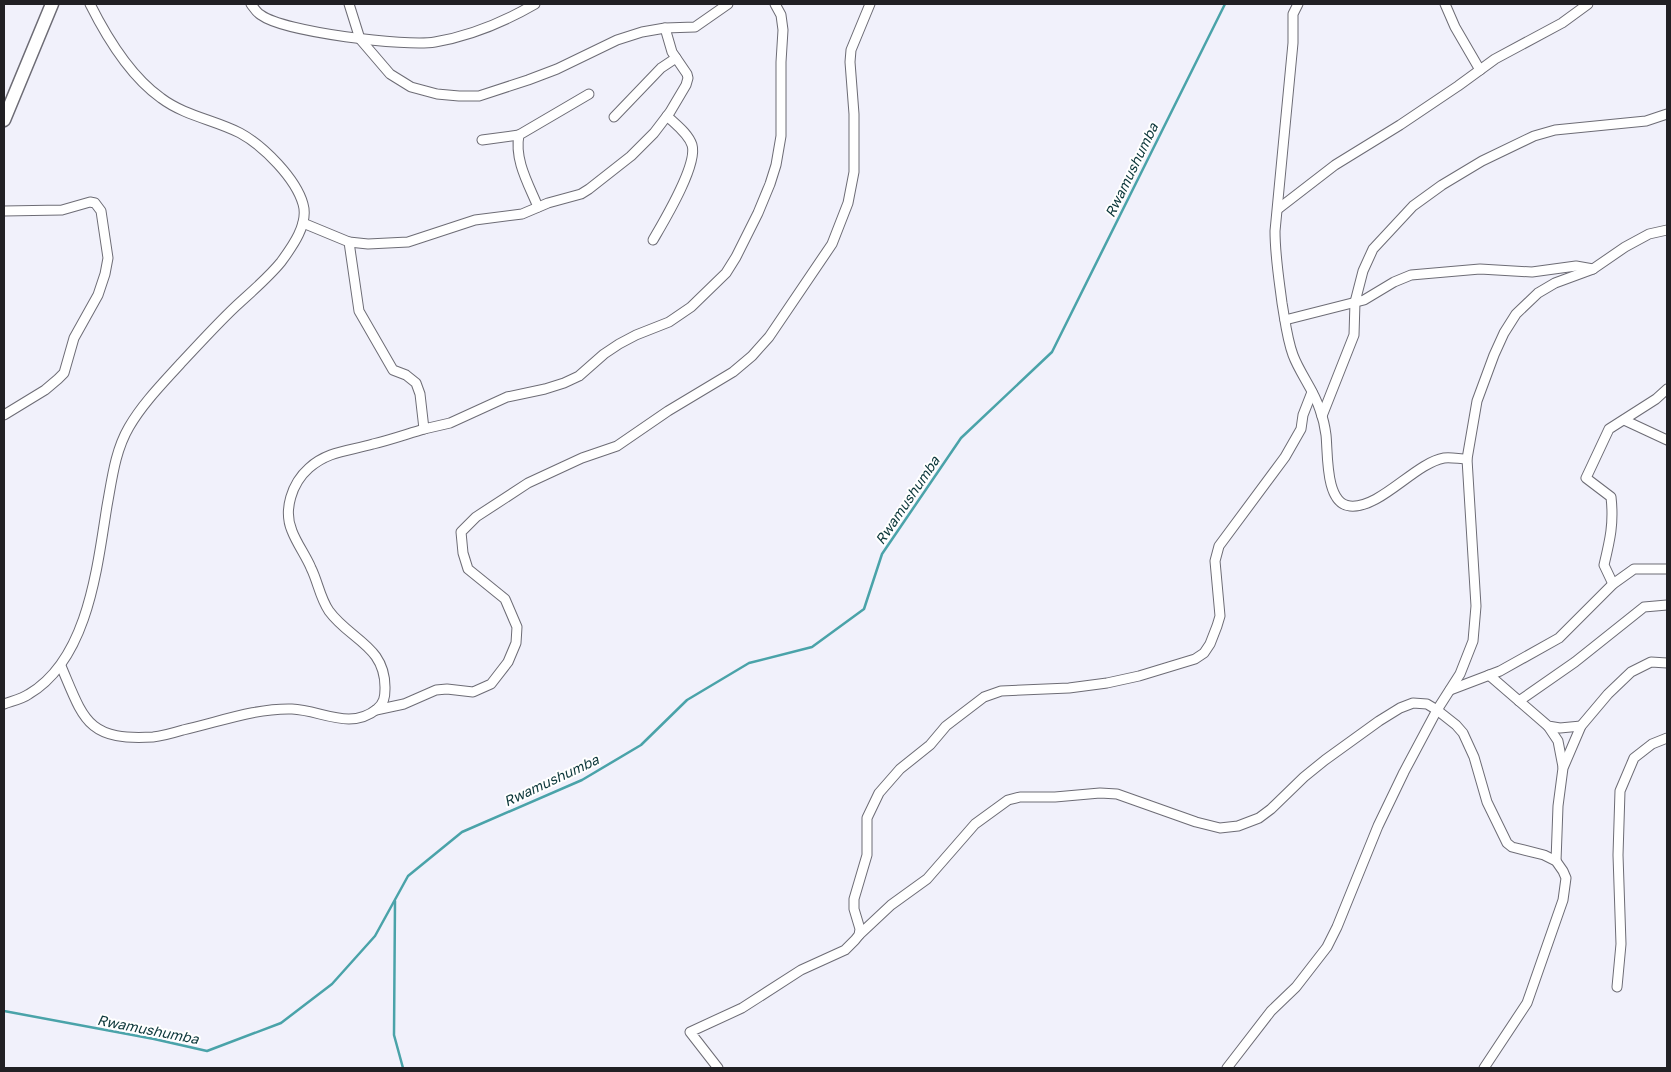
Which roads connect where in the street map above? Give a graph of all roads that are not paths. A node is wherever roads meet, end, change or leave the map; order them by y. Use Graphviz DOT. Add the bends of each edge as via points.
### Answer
graph roads {
  1 [pos="52,4"];
  2 [pos="90,4"];
  3 [pos="251,4"];
  4 [pos="349,4"];
  5 [pos="534,4"];
  6 [pos="728,4"];
  7 [pos="775,4"];
  8 [pos="870,4"];
  9 [pos="1298,4"];
  10 [pos="1445,4"];
  11 [pos="1588,4"];
  12 [pos="665,28"];
  13 [pos="360,39"];
  14 [pos="676,58"];
  15 [pos="1480,70"];
  16 [pos="590,94"];
  17 [pos="1667,114"];
  18 [pos="667,116"];
  19 [pos="614,117"];
  20 [pos="4,120"];
  21 [pos="519,135"];
  22 [pos="482,140"];
  23 [pos="538,207"];
  24 [pos="1278,209"];
  25 [pos="4,211"];
  26 [pos="303,223"];
  27 [pos="1667,230"];
  28 [pos="653,240"];
  29 [pos="349,242"];
  30 [pos="1593,269"];
  31 [pos="1355,302"];
  32 [pos="1285,320"];
  33 [pos="1667,389"];
  34 [pos="1312,392"];
  35 [pos="4,415"];
  36 [pos="1322,416"];
  37 [pos="1624,420"];
  38 [pos="424,429"];
  39 [pos="1667,440"];
  40 [pos="1467,459"];
  41 [pos="1667,568"];
  42 [pos="1613,584"];
  43 [pos="1667,605"];
  44 [pos="1667,663"];
  45 [pos="61,666"];
  46 [pos="1489,675"];
  47 [pos="1450,690"];
  48 [pos="1519,701"];
  49 [pos="4,704"];
  50 [pos="376,710"];
  51 [pos="1437,710"];
  52 [pos="1548,726"];
  53 [pos="1580,726"];
  54 [pos="1667,738"];
  55 [pos="1563,768"];
  56 [pos="1556,861"];
  57 [pos="859,935"];
  58 [pos="1617,986"];
  59 [pos="718,1068"];
  60 [pos="1228,1068"];
  61 [pos="1484,1068"];
  1 -- 20 [label="main road"];
  2 -- 26 [label="street" via="130,69 162,99 191,115 242,134 286,173 299,192 304,207"];
  3 -- 13 [label="street" via="262,16 273,21"];
  4 -- 13 [label="street"];
  5 -- 13 [label="street" via="483,29 436,42 420,44"];
  6 -- 12 [label="street" via="696,27"];
  7 -- 38 [label="street" via="783,30 781,136 776,165 758,213 726,273 691,307 669,322 619,344 579,376 555,386 507,397 450,423"];
  8 -- 50 [label="street" via="851,50 854,172 848,203 832,244 809,280 752,356 733,372 617,446 528,483 476,517 460,532 468,568 505,599 517,627 516,643 508,662 491,684 473,692 436,690 404,704"];
  9 -- 24 [label="street" via="1293,14"];
  10 -- 15 [label="street"];
  11 -- 15 [label="street" via="1562,23"];
  12 -- 13 [label="street" via="617,40 557,69 479,96 436,94 412,87 390,74"];
  12 -- 14 [label="street"];
  14 -- 18 [label="street" via="688,78"];
  14 -- 19 [label="street" via="660,68"];
  15 -- 24 [label="street" via="1335,165"];
  16 -- 21 [label="street"];
  17 -- 31 [label="street" via="1646,121 1555,130 1534,136 1466,170 1413,206 1373,249"];
  18 -- 23 [label="street" via="631,156 589,189"];
  18 -- 28 [label="street" via="684,133 693,151 686,176"];
  21 -- 22 [label="street"];
  21 -- 23 [label="street" via="520,160"];
  23 -- 29 [label="street" via="522,214 475,220 408,242"];
  24 -- 32 [label="street" via="1275,254"];
  25 -- 35 [label="street" via="62,210 95,203 101,211 108,258 98,295 74,338 64,372 45,390"];
  26 -- 29 [label="street"];
  26 -- 45 [label="street" via="280,263 159,387 128,428 113,472 98,564 82,626"];
  27 -- 30 [label="street" via="1649,234"];
  29 -- 38 [label="street" via="358,311 393,370 416,383"];
  30 -- 31 [label="street" via="1576,266 1532,272 1480,268 1411,275"];
  30 -- 40 [label="street" via="1555,283 1538,293 1516,314 1504,333 1477,401"];
  31 -- 32 [label="street"];
  31 -- 36 [label="street" via="1354,335"];
  32 -- 34 [label="street" via="1293,356"];
  33 -- 37 [label="street"];
  34 -- 36 [label="street"];
  34 -- 57 [label="street" via="1301,428 1285,457 1220,546 1215,561 1220,616 1204,653 1195,659 1107,683 992,693 946,726 930,746 900,769 871,807 866,826 867,856 854,899"];
  36 -- 40 [label="street" via="1330,482 1344,504 1351,506 1372,500 1443,458"];
  37 -- 39 [label="street"];
  37 -- 42 [label="street" via="1609,429 1586,478 1611,497 1613,517 1604,565"];
  38 -- 50 [label="street" via="327,456 310,468 292,492 290,529 308,561 322,598 346,629 375,653 382,664 385,696"];
  40 -- 47 [label="street" via="1476,606 1473,641"];
  41 -- 42 [label="street" via="1634,569"];
  42 -- 46 [label="street" via="1559,638"];
  43 -- 48 [label="street" via="1644,608"];
  44 -- 53 [label="street" via="1651,662 1631,672"];
  45 -- 49 [label="street" via="33,692"];
  45 -- 50 [label="street" via="86,719 112,735 155,737 270,710 310,711 350,720"];
  46 -- 47 [label="street"];
  46 -- 48 [label="street"];
  47 -- 51 [label="street"];
  48 -- 52 [label="street"];
  51 -- 56 [label="street" via="1463,733 1474,757 1487,802 1507,843"];
  51 -- 57 [label="street" via="1427,704 1413,703 1400,708 1311,771 1259,818 1238,826 1220,828 1196,822 1117,794 1008,800 975,824 927,879 891,905"];
  51 -- 60 [label="street" via="1378,826 1327,947 1296,987 1271,1010"];
  52 -- 53 [label="street"];
  52 -- 55 [label="street" via="1558,740"];
  53 -- 55 [label="street"];
  54 -- 58 [label="street" via="1652,744 1634,758 1620,791 1621,944"];
  55 -- 56 [label="street"];
  56 -- 61 [label="street" via="1566,878 1560,909 1526,1003"];
  57 -- 59 [label="street" via="845,950 801,970 742,1008 690,1032"];
}
